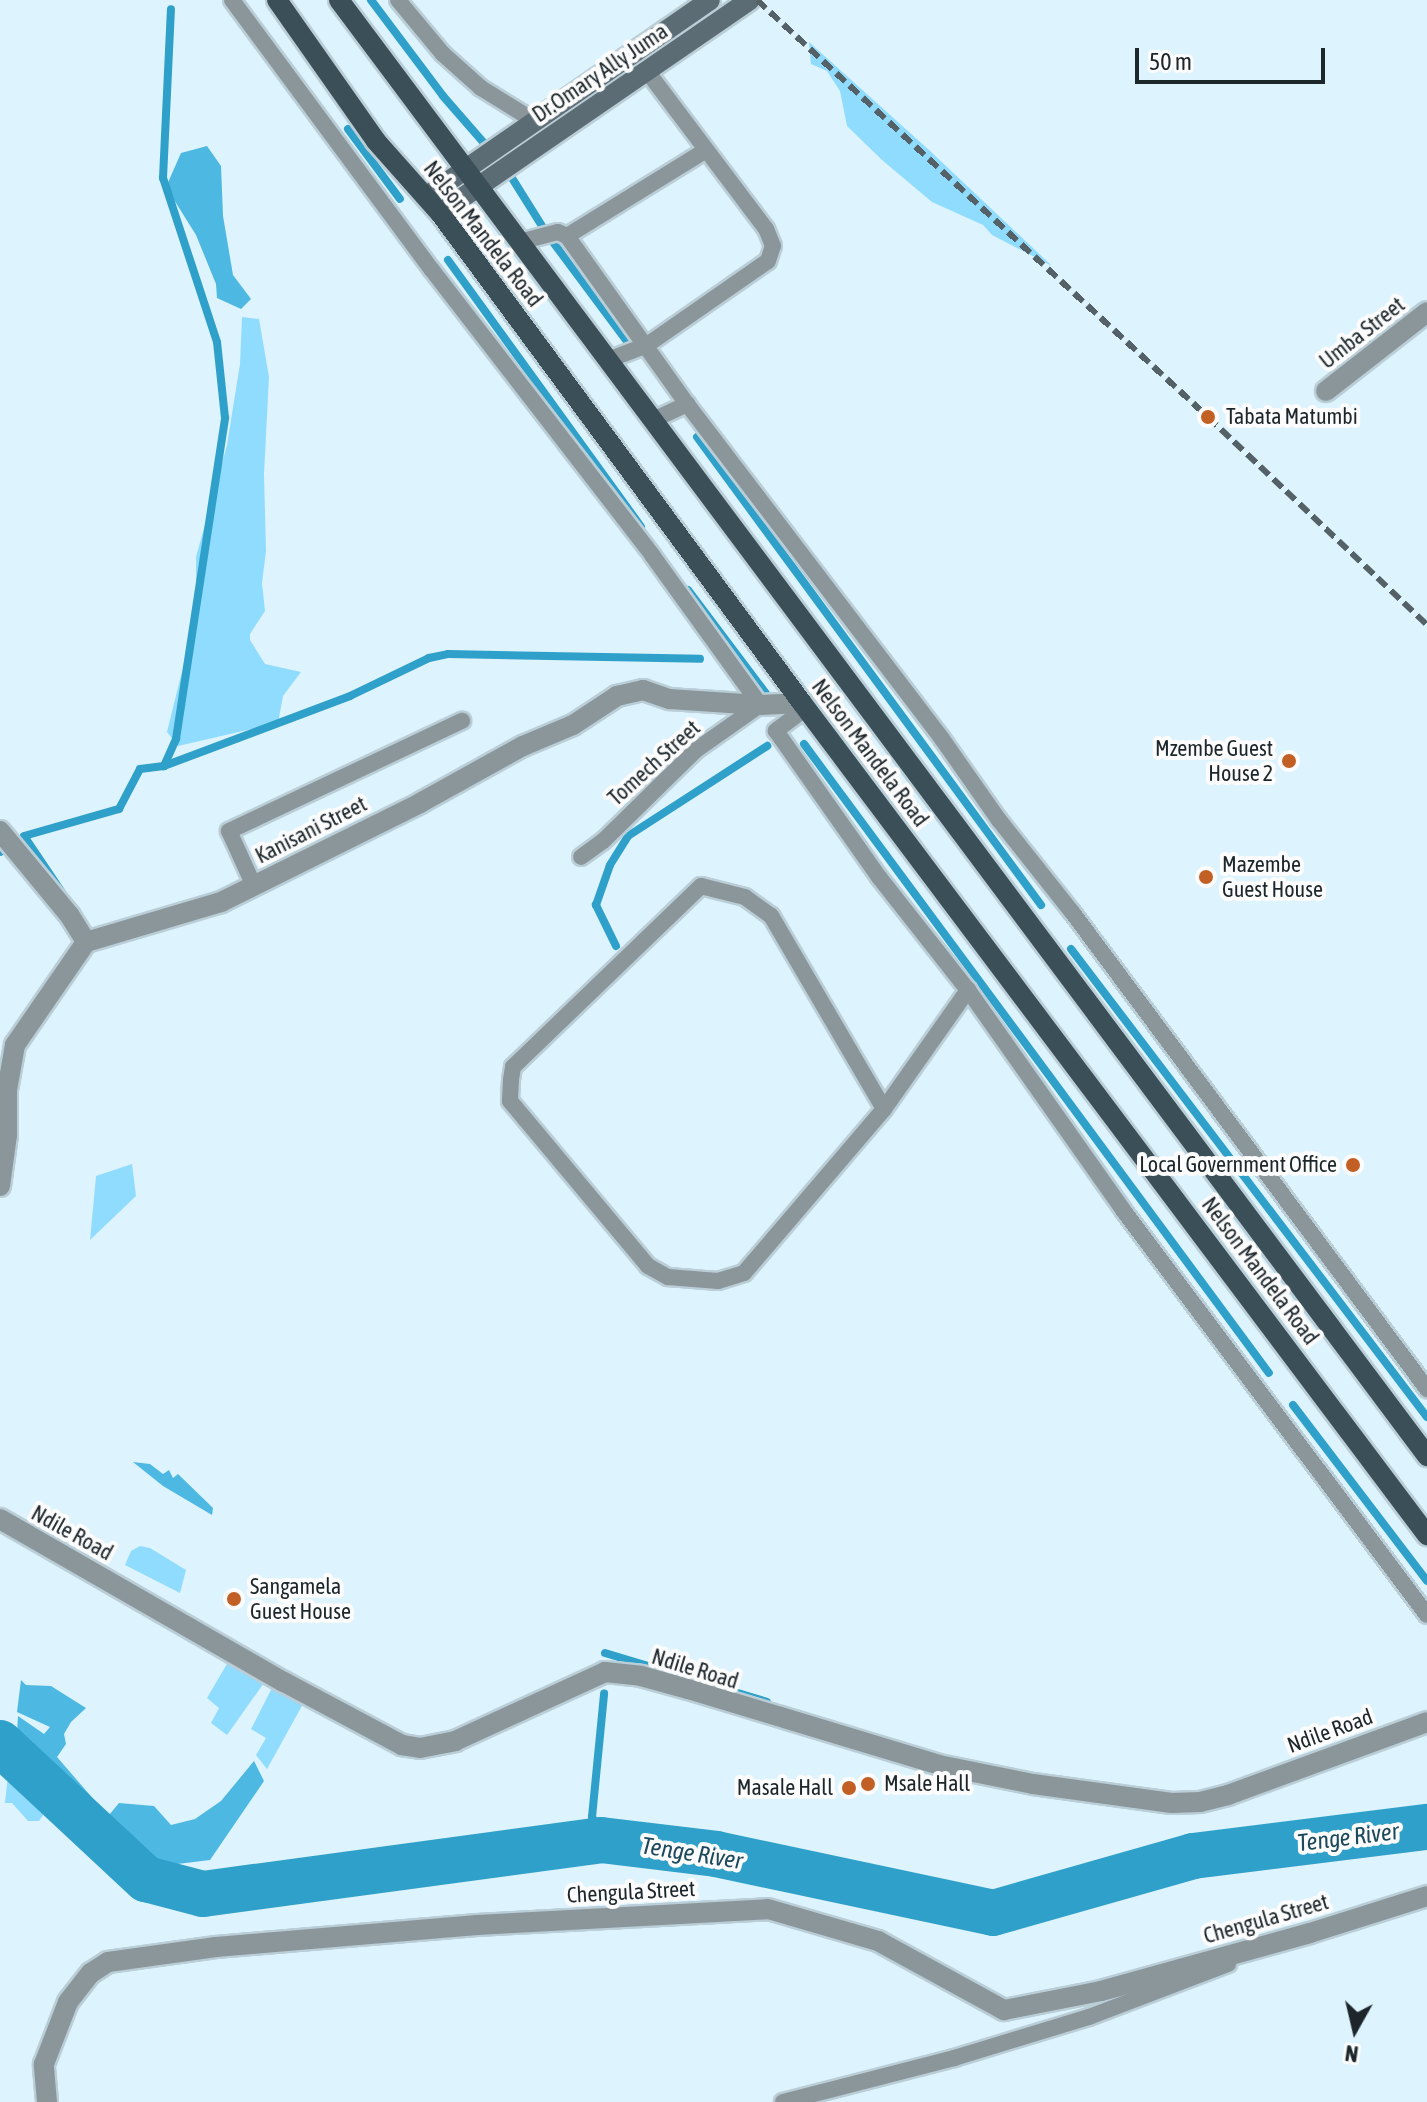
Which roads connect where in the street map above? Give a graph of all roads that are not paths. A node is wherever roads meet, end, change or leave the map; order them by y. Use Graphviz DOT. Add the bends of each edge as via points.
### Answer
graph roads {
  1 [pos="232,0"];
  2 [pos="277,0"];
  3 [pos="339,0"];
  4 [pos="398,0"];
  5 [pos="710,0"];
  6 [pos="750,0"];
  7 [pos="647,71"];
  8 [pos="536,122"];
  9 [pos="706,150"];
  10 [pos="472,178"];
  11 [pos="427,196"];
  12 [pos="440,213"];
  13 [pos="567,236"];
  14 [pos="519,242"];
  15 [pos="1427,312"];
  16 [pos="647,345"];
  17 [pos="608,360"];
  18 [pos="1326,391"];
  19 [pos="687,404"];
  20 [pos="653,420"];
  21 [pos="760,705"];
  22 [pos="804,705"];
  23 [pos="462,721"];
  24 [pos="0,831"];
  25 [pos="581,857"];
  26 [pos="254,886"];
  27 [pos="86,942"];
  28 [pos="968,990"];
  29 [pos="884,1109"];
  30 [pos="0,1186"];
  31 [pos="1427,1389"];
  32 [pos="1427,1456"];
  33 [pos="0,1519"];
  34 [pos="1427,1535"];
  35 [pos="1427,1615"];
  36 [pos="1427,1722"];
  37 [pos="1427,1896"];
  38 [pos="1310,1933"];
  39 [pos="47,2102"];
  40 [pos="783,2102"];
  1 -- 21 [label="lane"];
  2 -- 11 [label="main road, Nelson Mandela Road" via="376,141"];
  3 -- 10 [label="main road, Nelson Mandela Road"];
  4 -- 8 [label="lane" via="471,80"];
  5 -- 8 [label="main road, Dr.Omary Ally Juma"];
  6 -- 7 [label="main road, Dr.Omary Ally Juma"];
  7 -- 9 [label="lane"];
  7 -- 10 [label="main road, Dr.Omary Ally Juma"];
  8 -- 10 [label="main road, Dr.Omary Ally Juma"];
  9 -- 13 [label="lane"];
  9 -- 16 [label="lane" via="773,246 768,261"];
  10 -- 11 [label="main road"];
  10 -- 12 [label="main road"];
  10 -- 14 [label="main road, Nelson Mandela Road"];
  11 -- 12 [label="main road, Nelson Mandela Road"];
  12 -- 22 [label="main road, Nelson Mandela Road"];
  13 -- 14 [label="lane" via="558,232"];
  13 -- 16 [label="lane"];
  14 -- 17 [label="main road, Nelson Mandela Road"];
  15 -- 18 [label="street, Umba Street"];
  16 -- 17 [label="lane"];
  16 -- 19 [label="lane"];
  17 -- 20 [label="main road, Nelson Mandela Road"];
  19 -- 20 [label="lane"];
  19 -- 31 [label="lane"];
  20 -- 32 [label="main road, Nelson Mandela Road"];
  21 -- 22 [label="street, Kanisani Street"];
  21 -- 25 [label="lane, Tomech Street" via="696,750"];
  21 -- 26 [label="street, Kanisani Street" via="669,699 643,690 617,696 573,725"];
  22 -- 28 [label="lane" via="776,731 879,877"];
  22 -- 34 [label="main road, Nelson Mandela Road"];
  23 -- 26 [label="lane" via="229,831"];
  24 -- 27 [label="street"];
  26 -- 27 [label="street, Kanisani Street" via="221,902"];
  27 -- 30 [label="street" via="15,1045"];
  28 -- 29 [label="lane"];
  28 -- 35 [label="lane" via="1123,1210"];
  29 -- 29 [label="lane" via="771,916 745,897 701,886 528,1051 513,1067 511,1080 510,1101 648,1266 668,1277 718,1281 744,1273"];
  33 -- 36 [label="street, Ndile Road" via="284,1682 402,1745 420,1748 455,1741 605,1672 664,1683 939,1765 1172,1803 1228,1795"];
  37 -- 38 [label="street, Chengula Street"];
  38 -- 39 [label="street, Chengula Street" via="1101,1991 1004,2010 878,1941 768,1909 477,1925 216,1947 108,1962 91,1973 68,2002 44,2064"];
  38 -- 40 [label="lane" via="1089,2017"];
}
